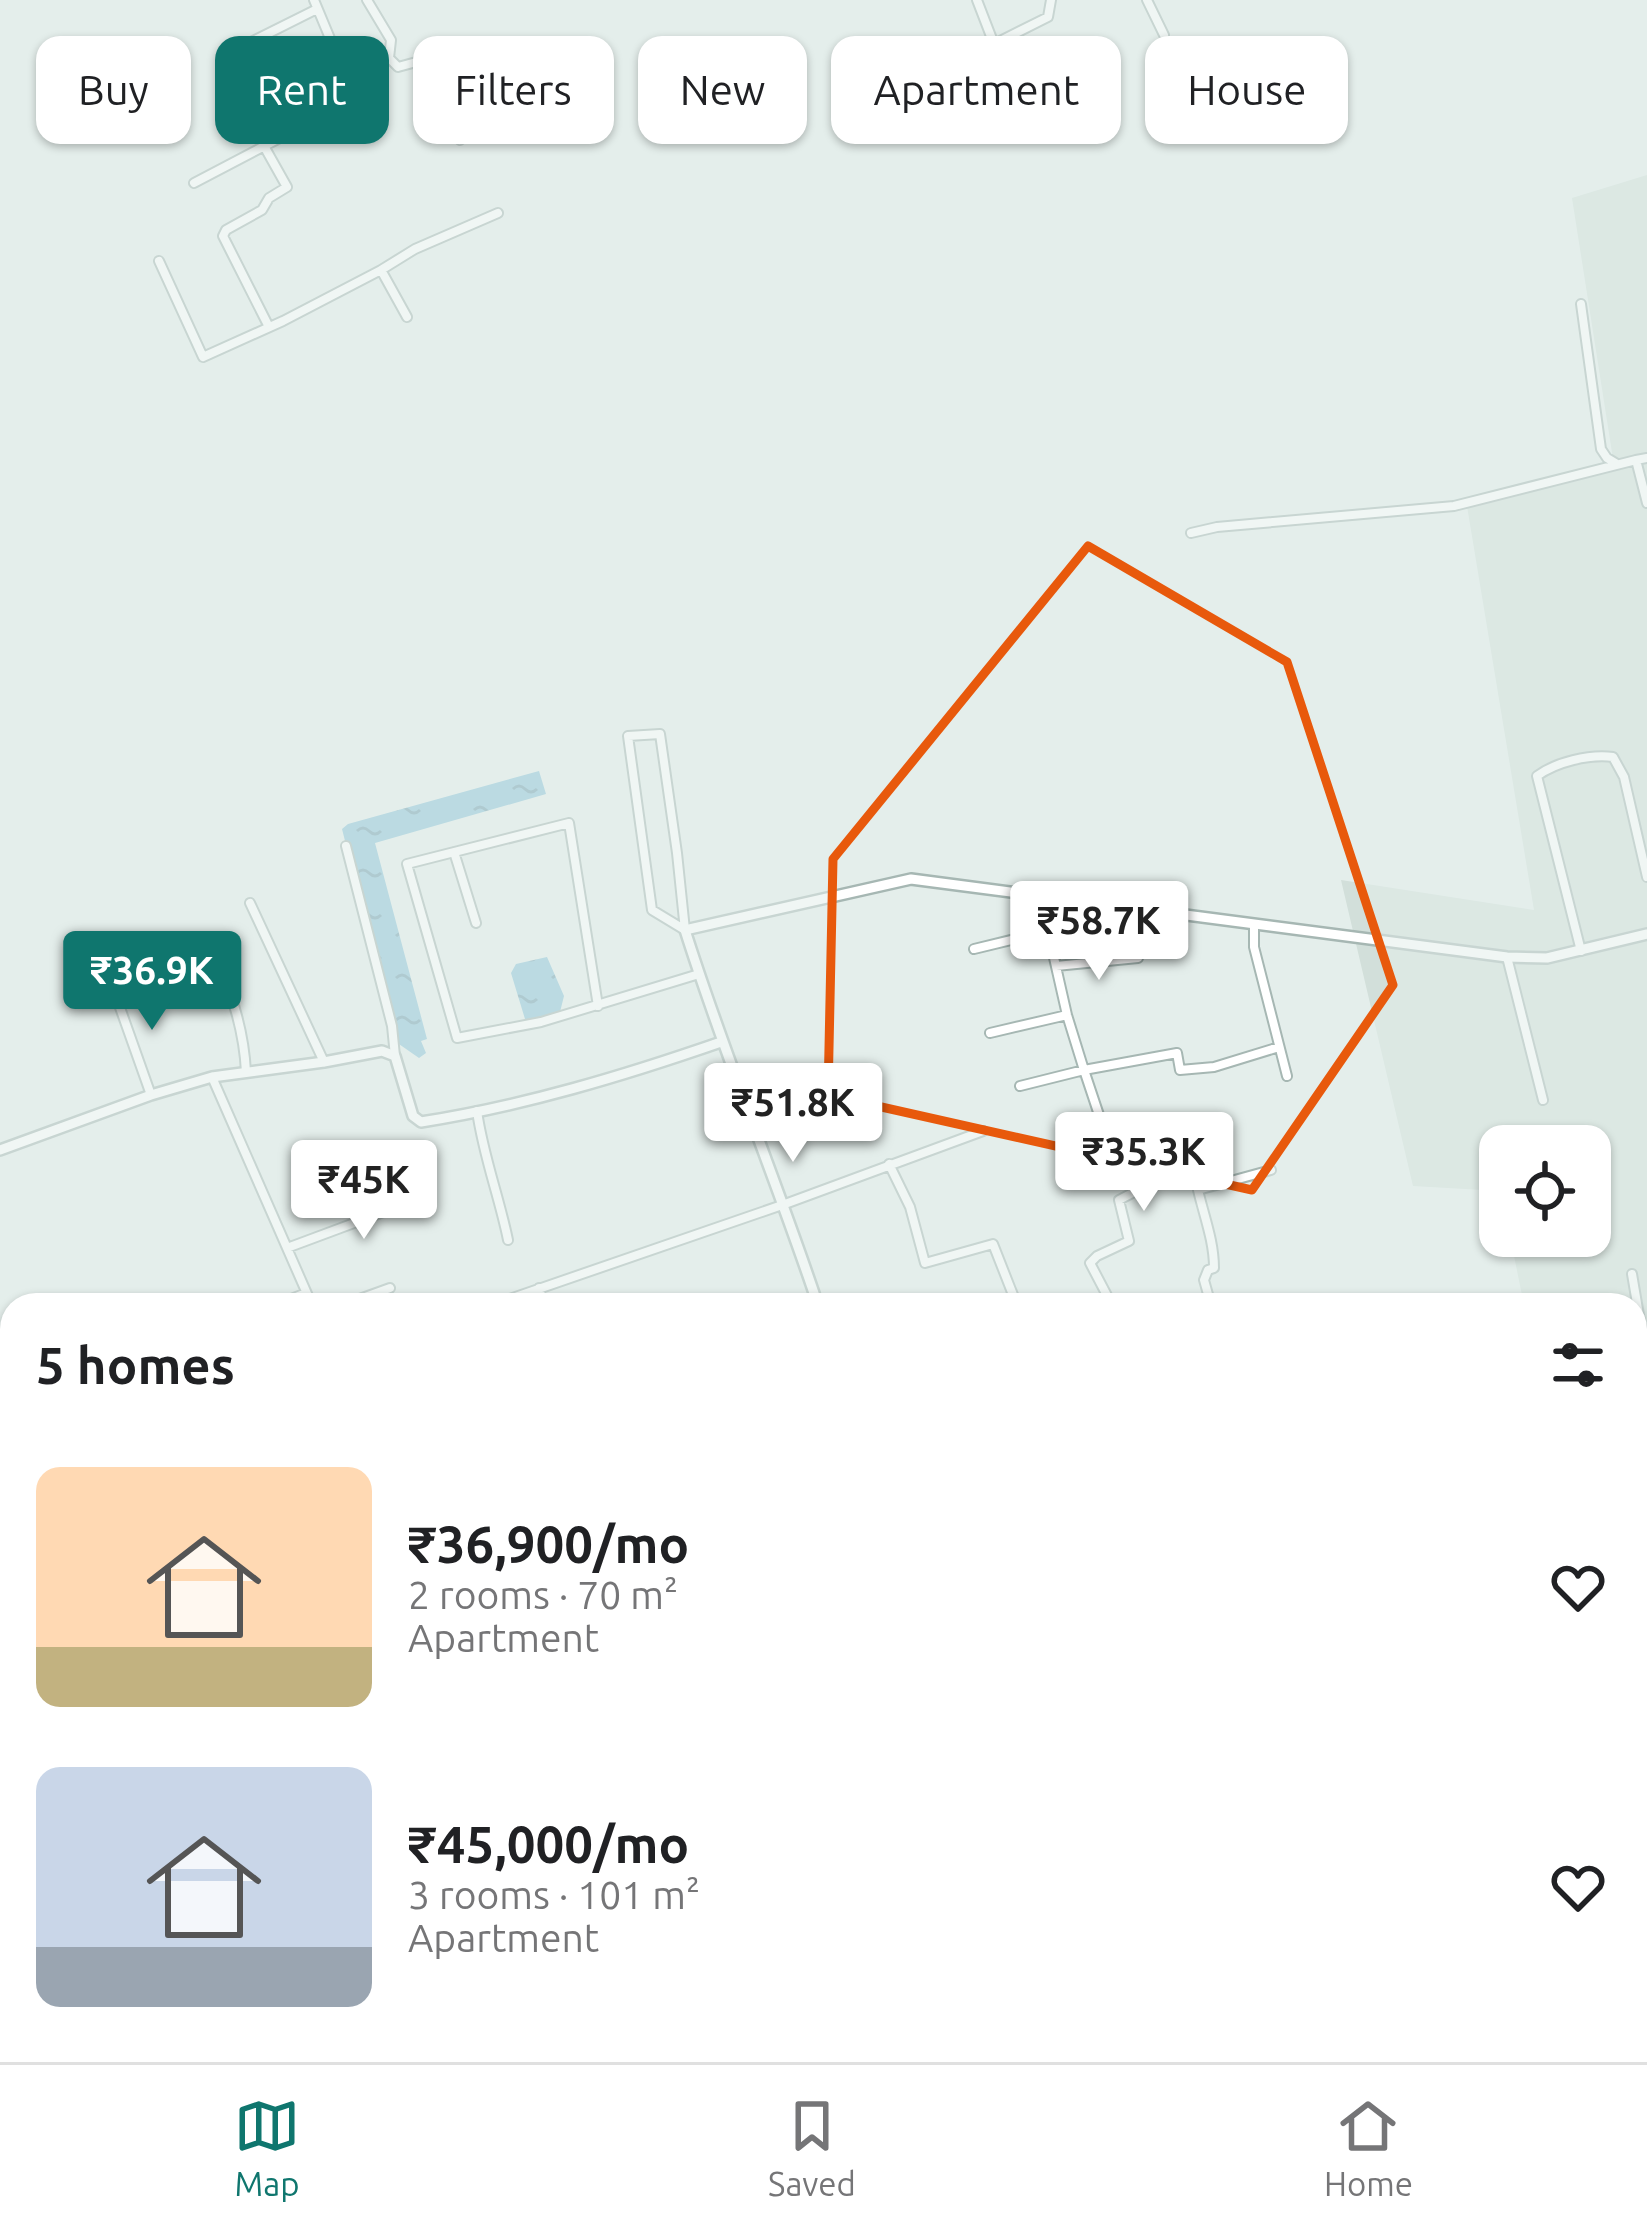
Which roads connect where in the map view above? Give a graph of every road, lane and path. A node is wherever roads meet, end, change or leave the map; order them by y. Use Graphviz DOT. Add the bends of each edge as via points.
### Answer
graph roads {
  1 [pos="367,0"];
  2 [pos="977,0"];
  3 [pos="1052,0"];
  4 [pos="1147,0"];
  5 [pos="316,5"];
  6 [pos="1164,35"];
  7 [pos="261,36"];
  8 [pos="991,36"];
  9 [pos="1010,36"];
  10 [pos="413,63"];
  11 [pos="264,146"];
  12 [pos="194,183"];
  13 [pos="498,214"];
  14 [pos="159,261"];
  15 [pos="381,270"];
  16 [pos="1581,304"];
  17 [pos="407,317"];
  18 [pos="269,327"];
  19 [pos="1647,458"];
  20 [pos="1636,460"];
  21 [pos="1618,464"];
  22 [pos="1647,503"];
  23 [pos="1191,533"];
  24 [pos="346,847"];
  25 [pos="454,852"];
  26 [pos="1647,877"];
  27 [pos="1040,896"];
  28 [pos="250,903"];
  29 [pos="476,923"];
  30 [pos="1254,924"];
  31 [pos="685,930"];
  32 [pos="1048,931"];
  33 [pos="1647,934"];
  34 [pos="974,949"];
  35 [pos="1581,951"];
  36 [pos="1507,956"];
  37 [pos="1138,958"];
  38 [pos="218,960"];
  39 [pos="1056,965"];
  40 [pos="699,974"];
  41 [pos="112,985"];
  42 [pos="598,1006"];
  43 [pos="1067,1015"];
  44 [pos="990,1033"];
  45 [pos="721,1042"];
  46 [pos="1279,1047"];
  47 [pos="395,1056"];
  48 [pos="325,1062"];
  49 [pos="1084,1070"];
  50 [pos="246,1072"];
  51 [pos="1287,1076"];
  52 [pos="212,1077"];
  53 [pos="1020,1086"];
  54 [pos="152,1095"];
  55 [pos="1543,1100"];
  56 [pos="477,1112"];
  57 [pos="983,1131"];
  58 [pos="0,1150"];
  59 [pos="890,1164"];
  60 [pos="1271,1170"];
  61 [pos="424,1197"];
  62 [pos="784,1204"];
  63 [pos="508,1240"];
  64 [pos="287,1248"];
  65 [pos="1632,1274"];
  66 [pos="389,1288"];
  67 [pos="539,1288"];
  68 [pos="306,1293"];
  69 [pos="375,1293"];
  70 [pos="528,1293"];
  71 [pos="540,1293"];
  72 [pos="814,1293"];
  73 [pos="1012,1293"];
  74 [pos="1106,1293"];
  75 [pos="1207,1293"];
  76 [pos="1635,1293"];
  1 -- 10 [label="street" via="391,40 389,58 398,68"];
  2 -- 8 [label="street"];
  3 -- 9 [label="street" via="1048,17"];
  4 -- 6 [label="street"];
  5 -- 7 [label="street"];
  5 -- 11 [label="street" via="334,48 315,64 343,105"];
  11 -- 12 [label="street"];
  11 -- 18 [label="street" via="287,187 224,236"];
  13 -- 15 [label="street"];
  14 -- 18 [label="street" via="203,357"];
  15 -- 17 [label="street"];
  15 -- 18 [label="street"];
  16 -- 21 [label="street" via="1601,448"];
  19 -- 20 [label="street"];
  20 -- 21 [label="street"];
  20 -- 22 [label="street"];
  21 -- 23 [label="street" via="1454,506"];
  24 -- 47 [label="street"];
  25 -- 29 [label="street"];
  25 -- 42 [label="street" via="568,824"];
  25 -- 42 [label="street" via="407,863 457,1039"];
  26 -- 35 [label="street" via="1613,757 1550,766 1537,776"];
  27 -- 30 [label="street"];
  27 -- 31 [label="street" via="911,879"];
  27 -- 32 [label="street"];
  28 -- 48 [label="street"];
  30 -- 36 [label="street"];
  30 -- 46 [label="street"];
  31 -- 31 [label="street" via="652,910 628,736 660,734"];
  31 -- 40 [label="street"];
  32 -- 34 [label="street"];
  32 -- 39 [label="street"];
  33 -- 35 [label="street"];
  35 -- 36 [label="street"];
  36 -- 55 [label="street"];
  37 -- 39 [label="street"];
  38 -- 50 [label="street" via="245,1042"];
  39 -- 43 [label="street"];
  40 -- 42 [label="street"];
  40 -- 45 [label="street"];
  41 -- 54 [label="street"];
  43 -- 44 [label="street"];
  43 -- 49 [label="street"];
  45 -- 56 [label="street"];
  45 -- 62 [label="street"];
  46 -- 49 [label="street" via="1214,1067 1180,1070 1177,1053"];
  46 -- 51 [label="street"];
  47 -- 48 [label="street" via="382,1051"];
  47 -- 56 [label="street" via="421,1123"];
  48 -- 50 [label="street"];
  49 -- 53 [label="street"];
  49 -- 74 [label="street" via="1112,1151 1126,1156 1140,1189 1119,1200 1129,1241 1090,1263"];
  50 -- 52 [label="street"];
  52 -- 54 [label="street"];
  52 -- 64 [label="street"];
  54 -- 58 [label="street"];
  56 -- 63 [label="street"];
  57 -- 59 [label="street"];
  59 -- 62 [label="street"];
  59 -- 73 [label="street" via="925,1263 993,1244"];
  60 -- 75 [label="street" via="1198,1190 1214,1260"];
  61 -- 64 [label="street"];
  62 -- 67 [label="street"];
  62 -- 72 [label="street"];
  64 -- 68 [label="street"];
  65 -- 76 [label="street"];
  66 -- 69 [label="street"];
  67 -- 70 [label="street"];
  67 -- 71 [label="street"];
}
